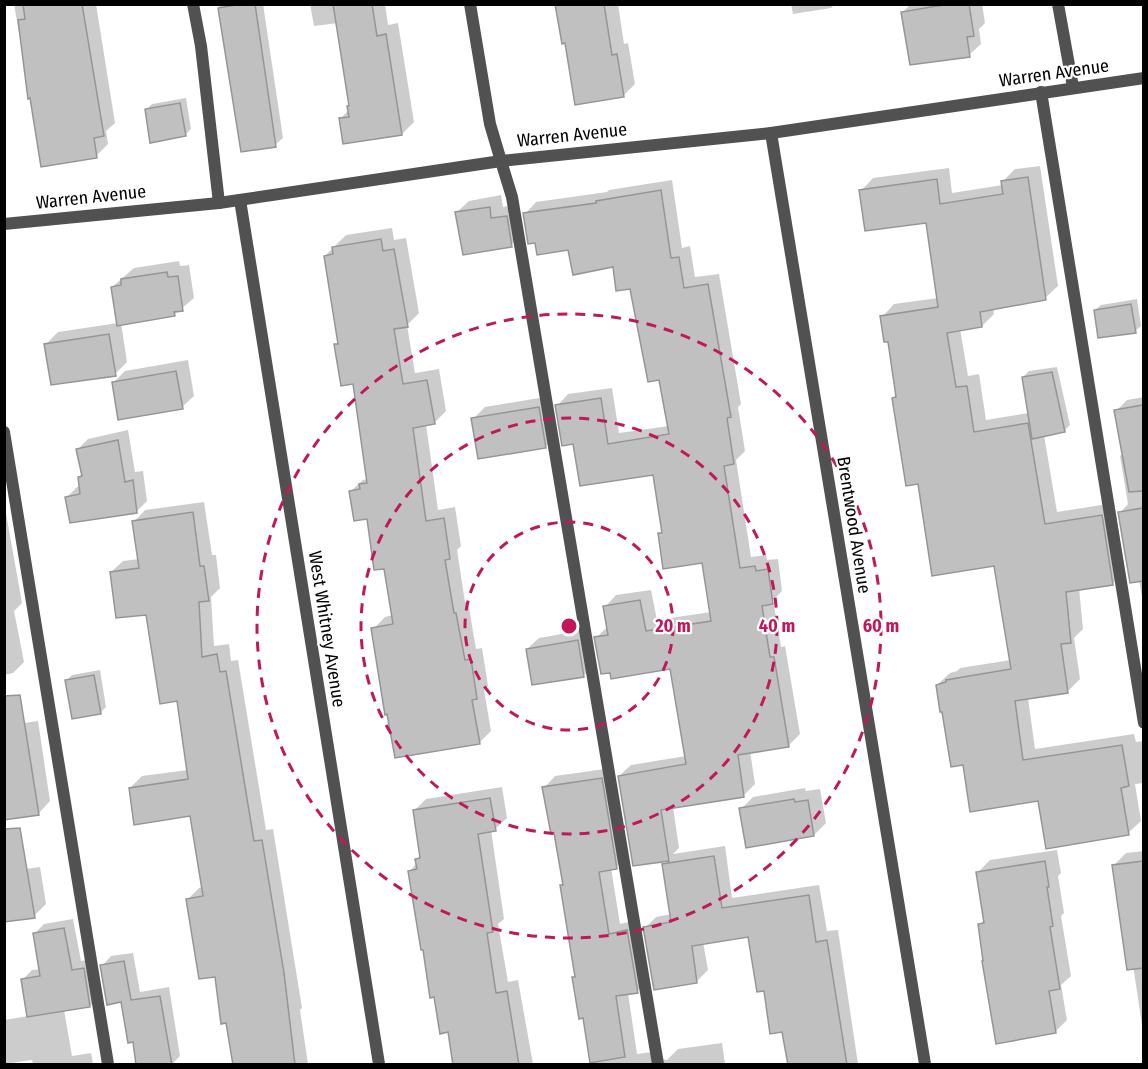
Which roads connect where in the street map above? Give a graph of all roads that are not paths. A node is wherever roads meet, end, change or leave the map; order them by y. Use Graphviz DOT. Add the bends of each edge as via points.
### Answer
graph roads {
  1 [pos="193,4"];
  2 [pos="470,4"];
  3 [pos="1058,4"];
  4 [pos="1143,78"];
  5 [pos="1073,87"];
  6 [pos="1041,92"];
  7 [pos="771,133"];
  8 [pos="501,161"];
  9 [pos="240,200"];
  10 [pos="219,203"];
  11 [pos="4,224"];
  12 [pos="4,432"];
  13 [pos="1143,723"];
  14 [pos="108,1065"];
  15 [pos="379,1065"];
  16 [pos="658,1065"];
  17 [pos="925,1065"];
  1 -- 10 [label="street"];
  2 -- 8 [label="street" via="490,124"];
  3 -- 5 [label="street"];
  4 -- 5 [label="street, Warren Avenue"];
  5 -- 6 [label="street, Warren Avenue"];
  6 -- 7 [label="street, Warren Avenue"];
  6 -- 13 [label="street"];
  7 -- 8 [label="street, Warren Avenue"];
  7 -- 17 [label="street, Brentwood Avenue"];
  8 -- 9 [label="street, Warren Avenue"];
  8 -- 16 [label="street" via="512,197"];
  9 -- 10 [label="street, Warren Avenue"];
  9 -- 15 [label="street, West Whitney Avenue"];
  10 -- 11 [label="street, Warren Avenue"];
  12 -- 14 [label="street"];
}
